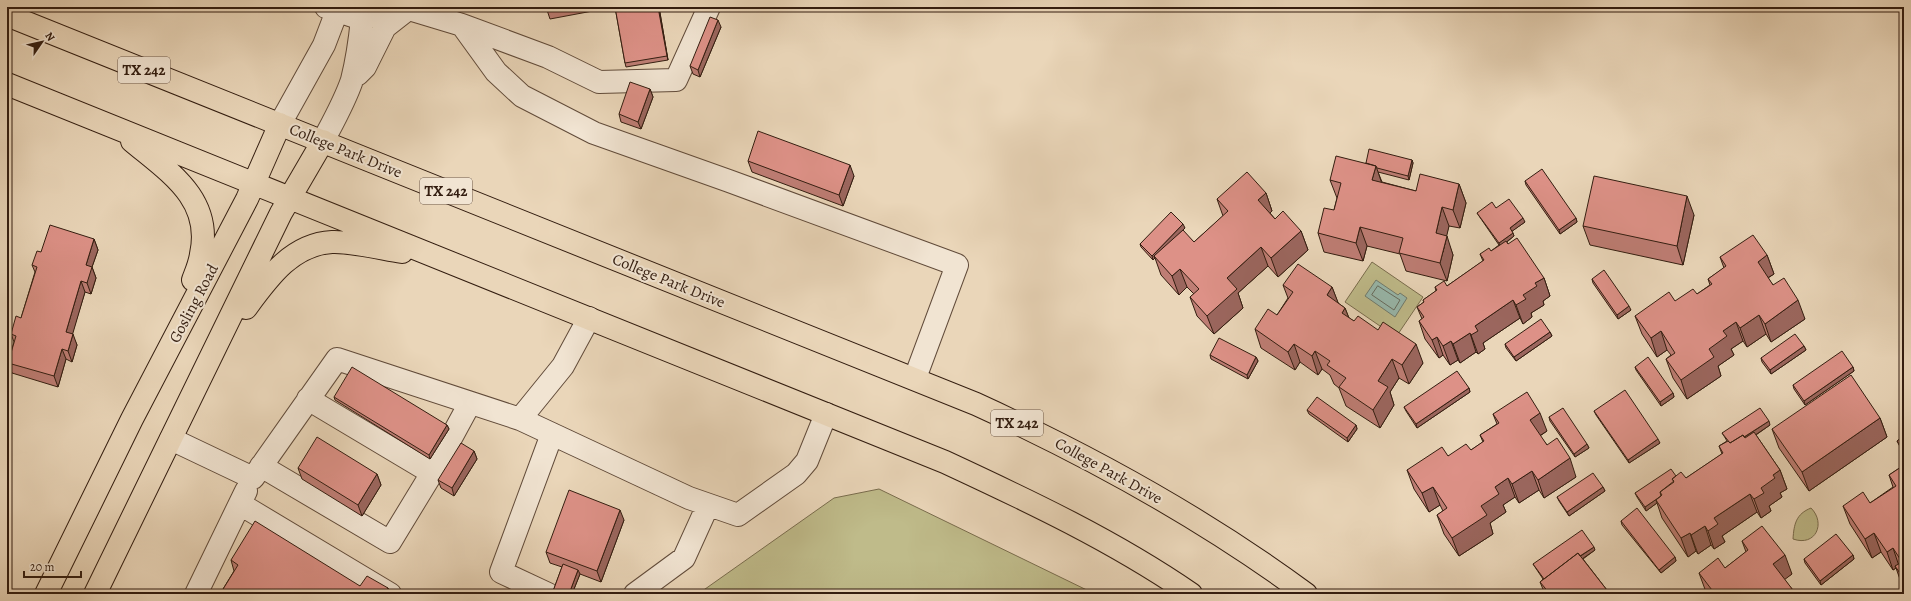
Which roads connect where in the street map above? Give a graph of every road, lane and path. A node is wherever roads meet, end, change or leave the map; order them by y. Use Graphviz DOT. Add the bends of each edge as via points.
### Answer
graph roads {
  1 [pos="709,7"];
  2 [pos="331,9"];
  3 [pos="409,9"];
  4 [pos="7,15"];
  5 [pos="362,19"];
  6 [pos="462,25"];
  7 [pos="351,80"];
  8 [pos="7,84"];
  9 [pos="280,124"];
  10 [pos="116,127"];
  11 [pos="322,141"];
  12 [pos="254,183"];
  13 [pos="291,198"];
  14 [pos="438,257"];
  15 [pos="589,318"];
  16 [pos="177,331"];
  17 [pos="218,344"];
  18 [pos="915,378"];
  19 [pos="308,399"];
  20 [pos="470,403"];
  21 [pos="826,414"];
  22 [pos="520,419"];
  23 [pos="552,434"];
  24 [pos="171,439"];
  25 [pos="257,472"];
  26 [pos="432,473"];
  27 [pos="240,504"];
  28 [pos="708,505"];
  29 [pos="46,594"];
  30 [pos="95,594"];
  31 [pos="196,594"];
  32 [pos="390,594"];
  33 [pos="548,594"];
  34 [pos="635,594"];
  35 [pos="1191,594"];
  36 [pos="1306,594"];
  1 -- 6 [label="street" via="676,80 599,82 548,57"];
  2 -- 5 [label="street"];
  2 -- 9 [label="street, Gosling Road" via="324,46"];
  3 -- 5 [label="street" via="392,10"];
  3 -- 6 [label="street"];
  3 -- 7 [label="street" via="385,28 365,67"];
  4 -- 9 [label="main road, College Park Drive / TX 242"];
  5 -- 7 [label="street"];
  6 -- 18 [label="street" via="496,72 522,96 594,133 958,265"];
  7 -- 11 [label="street" via="336,117"];
  8 -- 10 [label="main road"];
  9 -- 11 [label="main road, College Park Drive / TX 242"];
  9 -- 12 [label="main road, Gosling Road"];
  10 -- 12 [label="main road"];
  10 -- 16 [label="main road" via="185,187 196,204 203,227 202,253"];
  11 -- 13 [label="main road"];
  11 -- 18 [label="main road, College Park Drive / TX 242"];
  12 -- 13 [label="main road"];
  12 -- 16 [label="main road, Gosling Road"];
  13 -- 14 [label="main road"];
  13 -- 17 [label="main road" via="281,213"];
  14 -- 15 [label="main road"];
  14 -- 17 [label="main road" via="334,242 314,244 293,255 271,275"];
  15 -- 21 [label="main road"];
  15 -- 22 [label="street" via="563,366"];
  16 -- 29 [label="main road, Gosling Road"];
  17 -- 24 [label="main road"];
  18 -- 36 [label="main road, College Park Drive / TX 242" via="989,410 1155,494"];
  19 -- 20 [label="street" via="337,360"];
  19 -- 25 [label="street"];
  19 -- 26 [label="street"];
  20 -- 22 [label="street"];
  20 -- 26 [label="street"];
  21 -- 28 [label="street" via="807,461 796,474 738,515"];
  21 -- 35 [label="main road" via="945,462 1031,502 1108,543"];
  22 -- 23 [label="street"];
  23 -- 28 [label="street"];
  23 -- 33 [label="street" via="501,572"];
  24 -- 25 [label="street"];
  24 -- 30 [label="main road"];
  25 -- 26 [label="street" via="390,542"];
  25 -- 27 [label="street"];
  27 -- 31 [label="street"];
  27 -- 32 [label="street"];
  28 -- 34 [label="street" via="684,558"];
}
